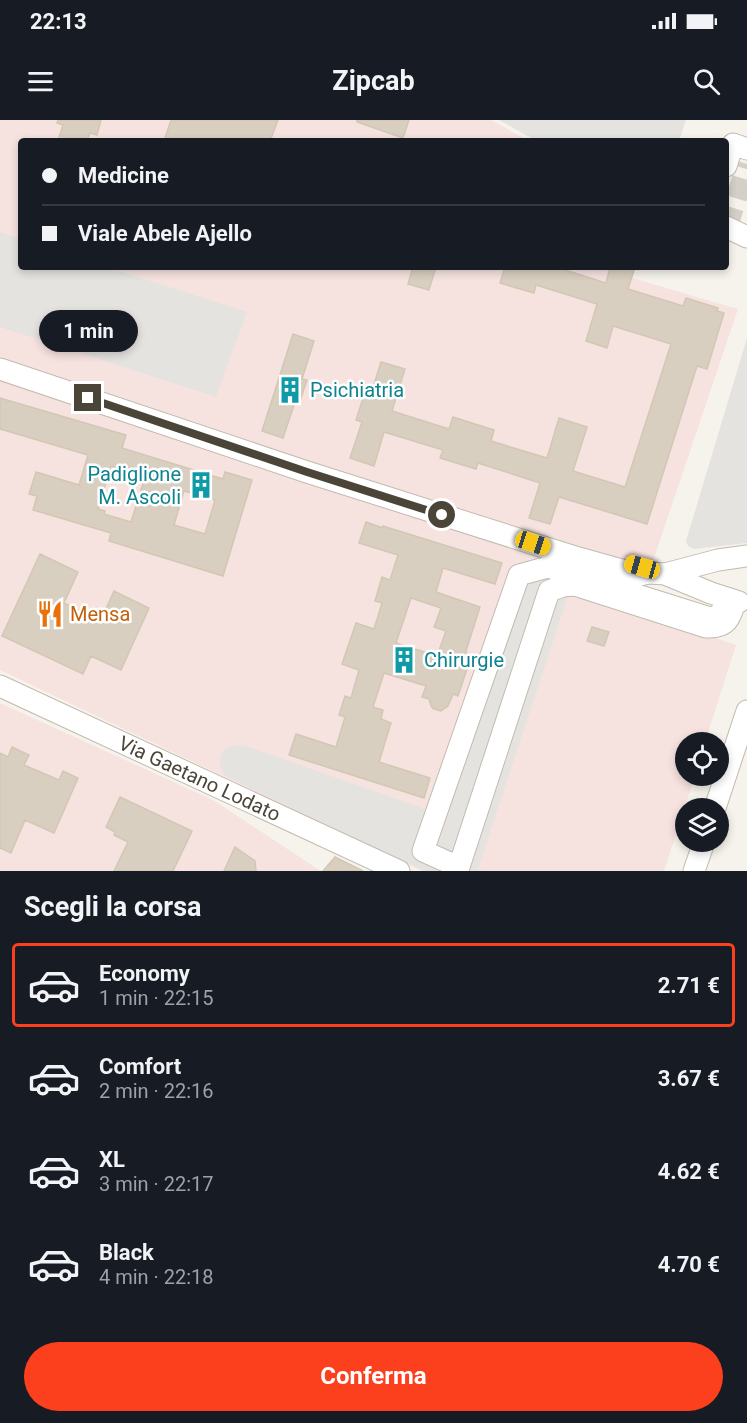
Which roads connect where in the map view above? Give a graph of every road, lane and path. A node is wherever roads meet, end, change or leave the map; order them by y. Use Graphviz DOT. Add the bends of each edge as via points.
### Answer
graph roads {
  1 [pos="747,148"];
  2 [pos="729,157"];
  3 [pos="729,228"];
  4 [pos="747,237"];
  5 [pos="0,369"];
  6 [pos="747,556"];
  7 [pos="718,560"];
  8 [pos="560,569"];
  9 [pos="657,573"];
  10 [pos="730,599"];
  11 [pos="0,686"];
  12 [pos="747,711"];
  13 [pos="718,798"];
  14 [pos="701,852"];
  15 [pos="399,871"];
  16 [pos="694,871"];
  1 -- 2 [label="street" via="733,144"];
  3 -- 4 [label="street"];
  5 -- 8 [label="street" via="307,472"];
  6 -- 7 [label="street"];
  7 -- 9 [label="street"];
  7 -- 10 [label="street"];
  8 -- 8 [label="street" via="549,591 459,867 423,851 432,823 519,575 548,567"];
  8 -- 9 [label="street" via="574,547"];
  8 -- 10 [label="street" via="710,618 717,618"];
  9 -- 10 [label="street"];
  11 -- 15 [label="street, Via Gaetano Lodato"];
  12 -- 13 [label="street"];
  14 -- 16 [label="street"];
}
